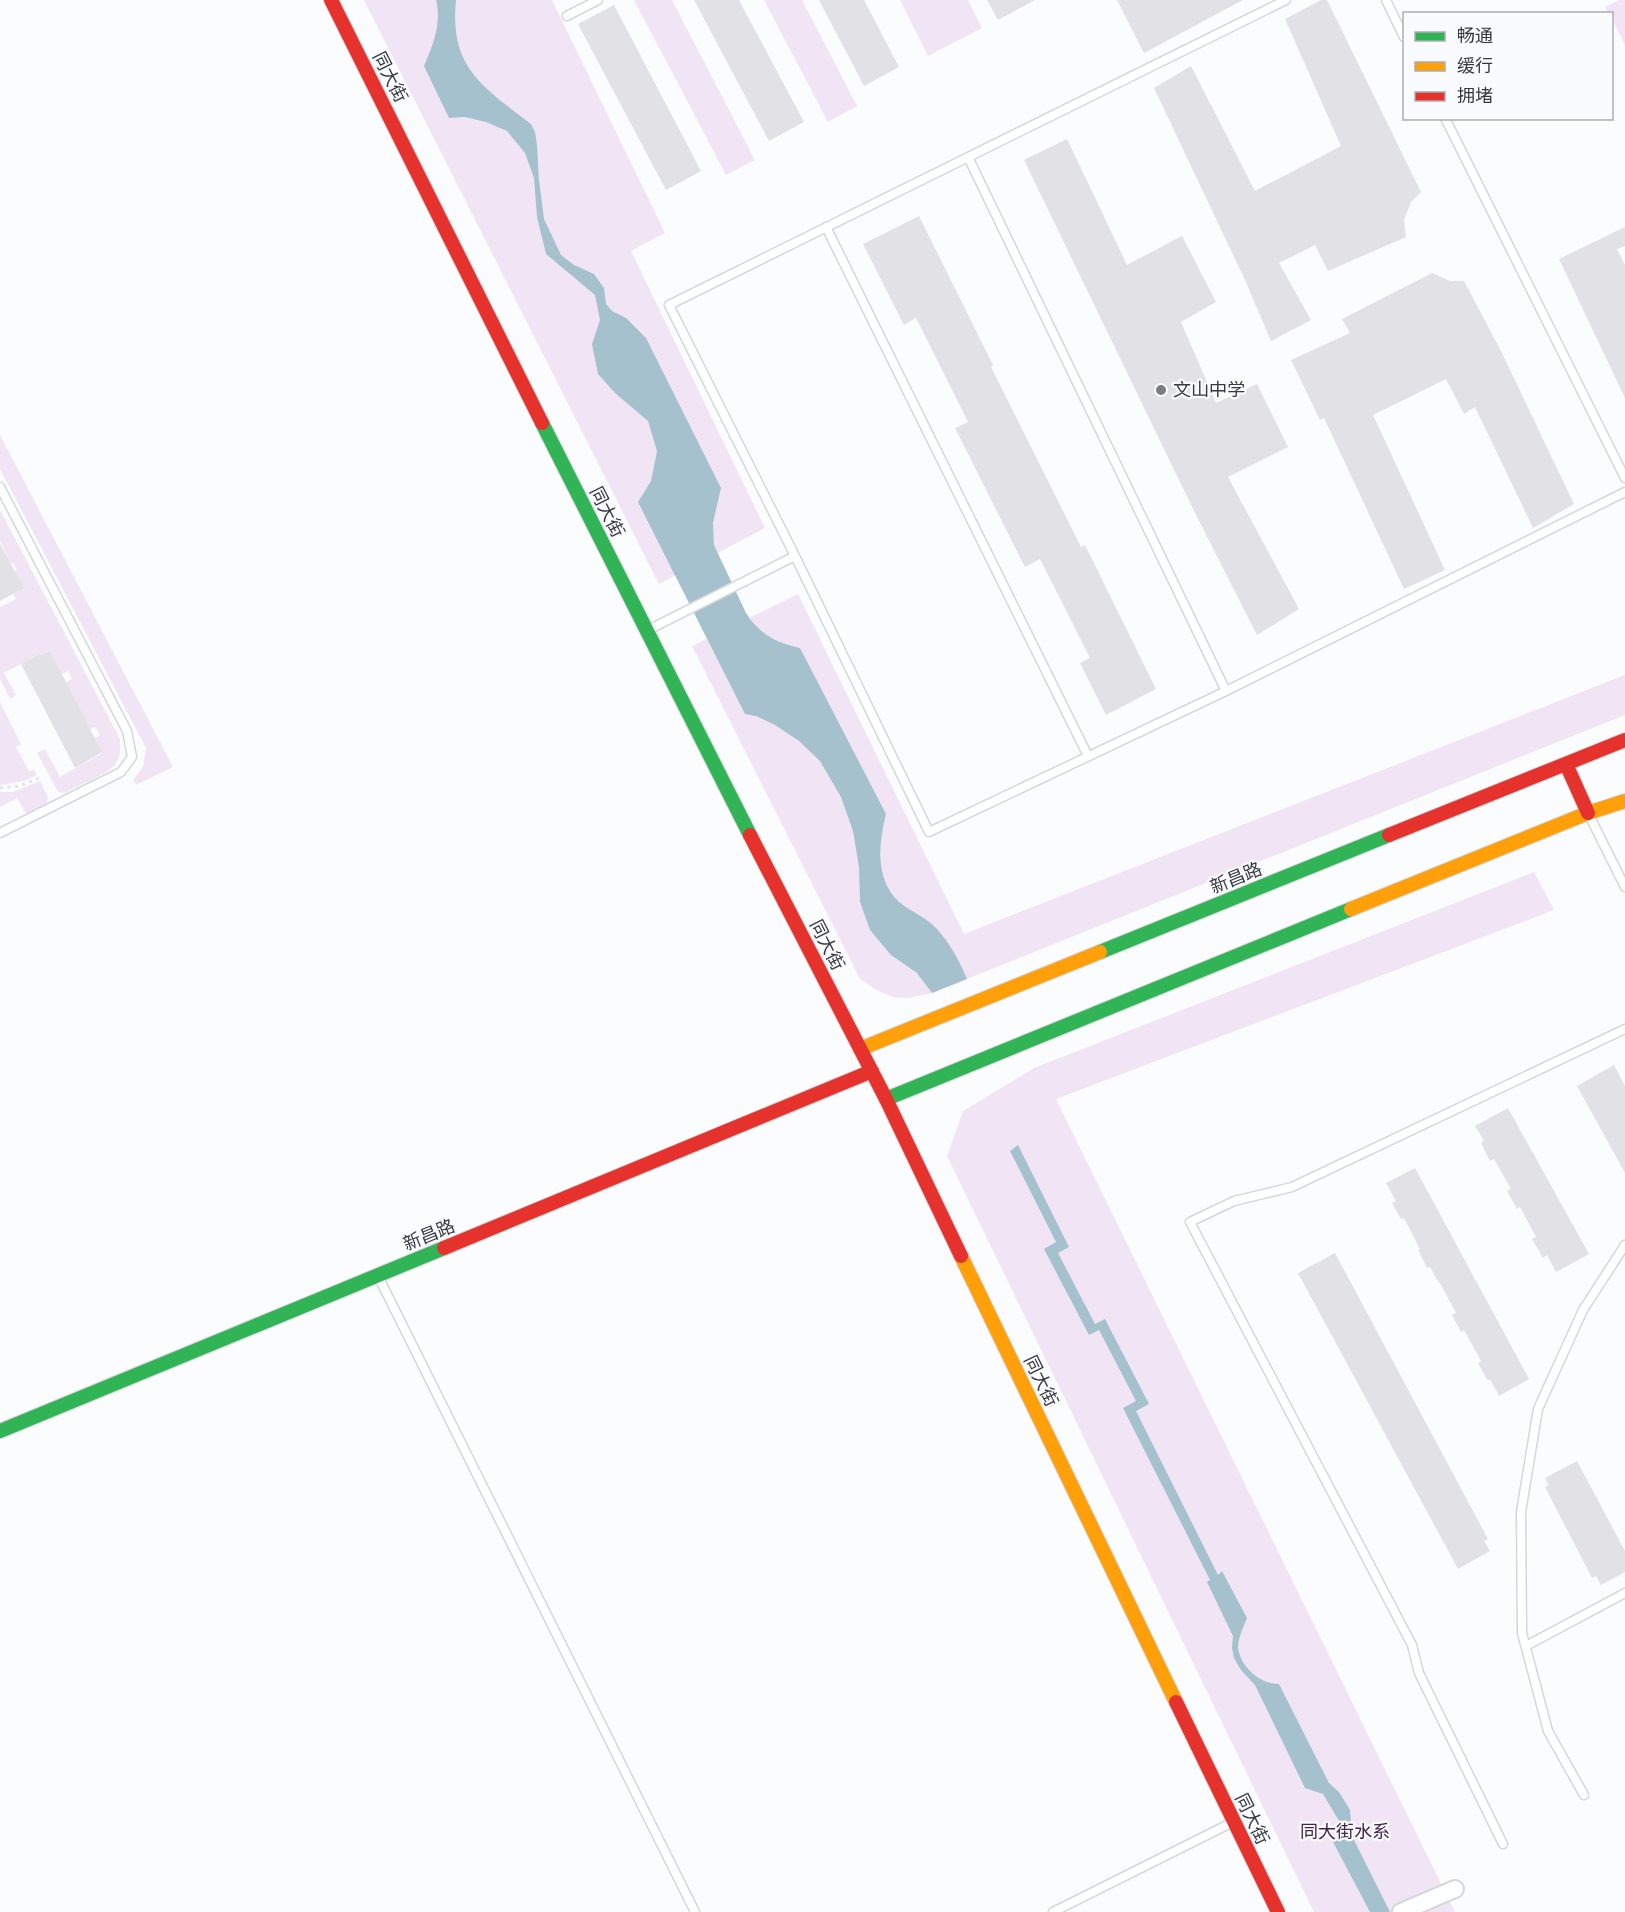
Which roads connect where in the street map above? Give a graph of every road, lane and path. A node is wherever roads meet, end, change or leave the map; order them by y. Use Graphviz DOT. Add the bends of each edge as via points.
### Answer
graph roads {
  1 [pos="331,0"];
  2 [pos="597,0"];
  3 [pos="1286,0"];
  4 [pos="1386,0"];
  5 [pos="567,16"];
  6 [pos="1403,35"];
  7 [pos="1446,120"];
  8 [pos="968,157"];
  9 [pos="826,227"];
  10 [pos="1625,478"];
  11 [pos="0,487"];
  12 [pos="1625,492"];
  13 [pos="795,556"];
  14 [pos="646,631"];
  15 [pos="1226,691"];
  16 [pos="1625,740"];
  17 [pos="1088,756"];
  18 [pos="1566,764"];
  19 [pos="39,778"];
  20 [pos="0,788"];
  21 [pos="1625,801"];
  22 [pos="1588,813"];
  23 [pos="0,832"];
  24 [pos="1625,887"];
  25 [pos="1625,1029"];
  26 [pos="860,1049"];
  27 [pos="872,1071"];
  28 [pos="886,1099"];
  29 [pos="1625,1245"];
  30 [pos="378,1275"];
  31 [pos="0,1431"];
  32 [pos="1625,1593"];
  33 [pos="1526,1646"];
  34 [pos="1584,1796"];
  35 [pos="1233,1822"];
  36 [pos="1503,1844"];
  37 [pos="1455,1889"];
  38 [pos="695,1912"];
  39 [pos="1053,1912"];
  40 [pos="1278,1912"];
  41 [pos="1401,1912"];
  1 -- 14 [label="street, 同大街"];
  2 -- 5 [label="lane"];
  3 -- 8 [label="lane"];
  4 -- 6 [label="lane"];
  7 -- 10 [label="lane"];
  8 -- 9 [label="lane"];
  8 -- 15 [label="lane"];
  9 -- 13 [label="lane" via="669,305"];
  9 -- 17 [label="lane"];
  11 -- 23 [label="lane" via="127,731 132,756 121,772"];
  12 -- 15 [label="lane"];
  13 -- 14 [label="lane"];
  13 -- 17 [label="lane" via="929,832"];
  14 -- 26 [label="street, 同大街"];
  15 -- 17 [label="lane"];
  16 -- 18 [label="street, 新昌路"];
  18 -- 22 [label="street"];
  18 -- 26 [label="street, 新昌路"];
  19 -- 20 [label="path" via="20,786"];
  21 -- 22 [label="street"];
  22 -- 24 [label="lane"];
  22 -- 28 [label="street"];
  25 -- 36 [label="lane" via="1292,1187 1234,1201 1190,1222 1412,1645 1419,1673"];
  26 -- 27 [label="street, 同大街"];
  27 -- 28 [label="street, 同大街"];
  27 -- 30 [label="street, 新昌路"];
  28 -- 35 [label="street, 同大街"];
  29 -- 33 [label="lane" via="1583,1310 1538,1409 1521,1512 1522,1633"];
  30 -- 31 [label="street, 新昌路"];
  30 -- 38 [label="lane"];
  32 -- 33 [label="lane"];
  33 -- 34 [label="lane" via="1548,1731"];
  35 -- 39 [label="lane"];
  35 -- 40 [label="street, 同大街"];
  37 -- 41 [label="street"];
}
